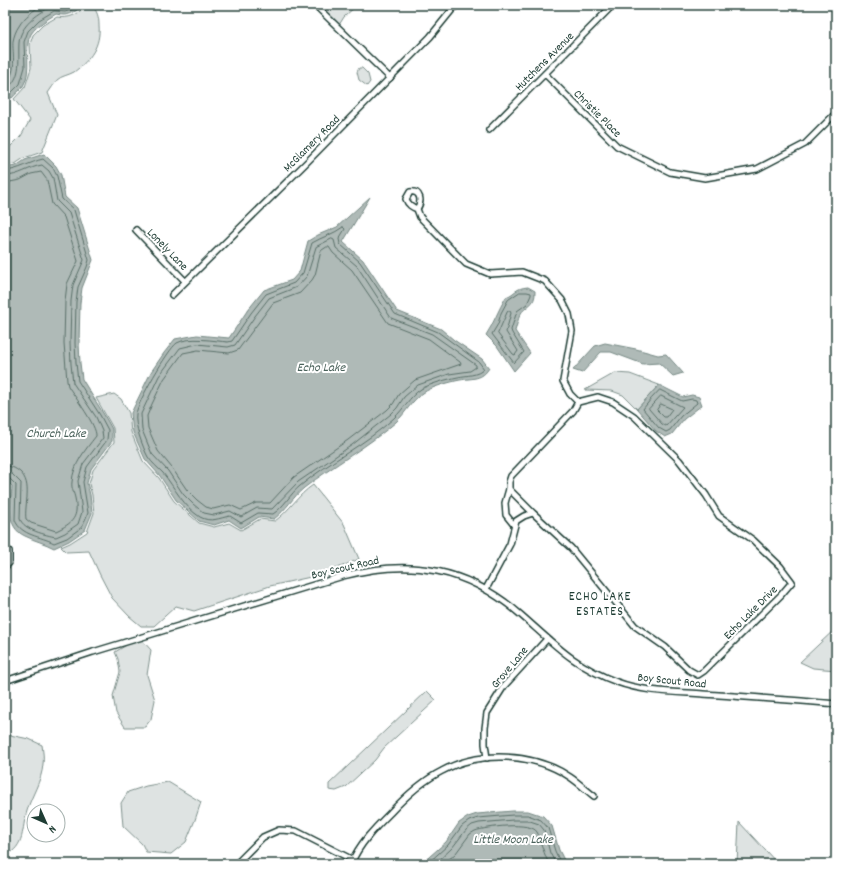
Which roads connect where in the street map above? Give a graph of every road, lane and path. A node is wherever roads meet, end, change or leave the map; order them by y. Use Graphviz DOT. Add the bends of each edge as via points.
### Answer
graph roads {
  1 [pos="315,5"];
  2 [pos="456,5"];
  3 [pos="612,5"];
  4 [pos="545,74"];
  5 [pos="390,78"];
  6 [pos="836,114"];
  7 [pos="489,130"];
  8 [pos="417,209"];
  9 [pos="136,230"];
  10 [pos="185,282"];
  11 [pos="172,294"];
  12 [pos="578,402"];
  13 [pos="509,489"];
  14 [pos="533,514"];
  15 [pos="514,525"];
  16 [pos="5,547"];
  17 [pos="5,567"];
  18 [pos="486,590"];
  19 [pos="547,639"];
  20 [pos="5,681"];
  21 [pos="836,704"];
  22 [pos="488,758"];
  23 [pos="594,796"];
  24 [pos="352,862"];
  25 [pos="236,864"];
  1 -- 5 [label="street"];
  2 -- 5 [label="street, McGlamery Road" via="430,37"];
  3 -- 4 [label="street, Hutchens Avenue"];
  4 -- 6 [label="street, Christie Place" via="617,146 670,172 705,178 757,169 804,144"];
  4 -- 7 [label="street, Hutchens Avenue"];
  5 -- 10 [label="street, McGlamery Road"];
  8 -- 12 [label="street" via="420,217 466,264 490,274 522,272 545,281 562,300 569,314 572,331 563,381"];
  9 -- 10 [label="street, Lonely Lane"];
  10 -- 11 [label="street, McGlamery Road"];
  12 -- 13 [label="street" via="573,411 515,471 508,482"];
  12 -- 14 [label="street, Echo Lake Drive" via="598,397 613,402 634,416 679,460 719,516 753,540 780,566 792,582 698,675 635,626 571,548"];
  13 -- 14 [label="street, Echo Lake Drive"];
  13 -- 15 [label="street" via="506,515"];
  14 -- 15 [label="street" via="520,518"];
  15 -- 18 [label="street" via="510,544"];
  16 -- 17 [label="street" via="9,551 10,563"];
  18 -- 19 [label="street, Boy Scout Road" via="507,603"];
  18 -- 20 [label="street, Boy Scout Road" via="458,577 427,569 392,567 363,571"];
  19 -- 21 [label="street, Boy Scout Road" via="586,668 611,680 632,686 662,691"];
  19 -- 22 [label="street, Grove Lane" via="504,686 487,713 485,736"];
  22 -- 23 [label="street" via="515,758 544,764 570,777"];
  22 -- 24 [label="street" via="466,761 443,770 404,797 367,837"];
  24 -- 25 [label="street" via="296,831 279,830 263,837"];
}
